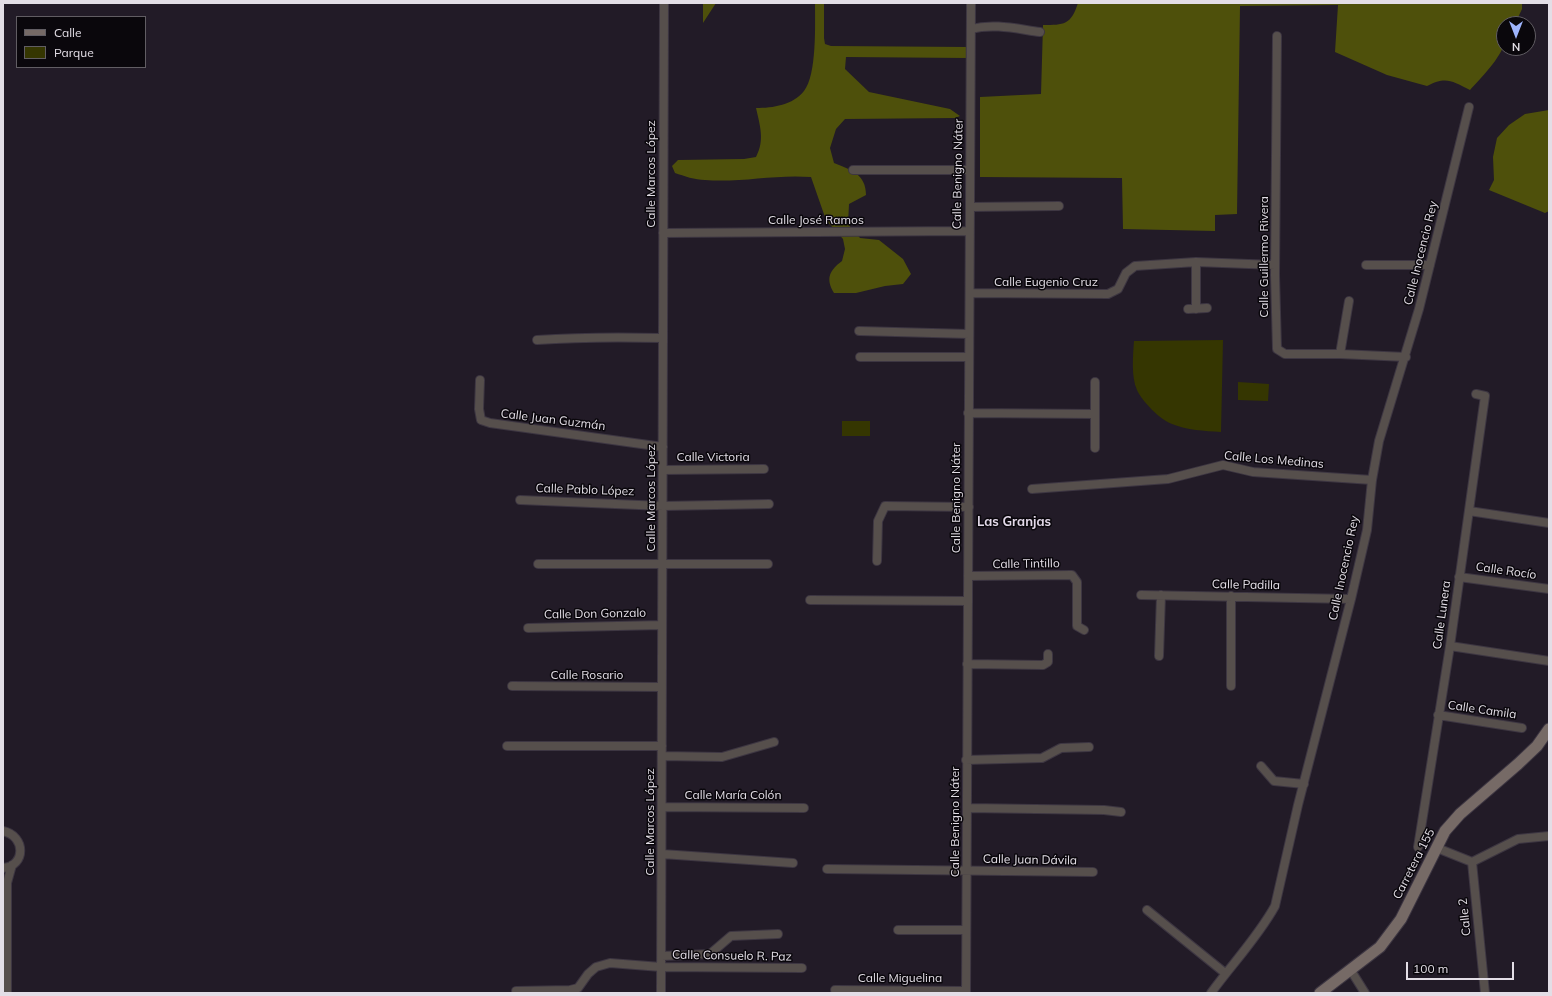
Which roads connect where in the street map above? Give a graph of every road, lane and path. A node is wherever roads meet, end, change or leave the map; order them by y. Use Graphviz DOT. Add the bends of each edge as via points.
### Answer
graph roads {
  1 [pos="664,3"];
  2 [pos="971,3"];
  3 [pos="971,29"];
  4 [pos="1040,32"];
  5 [pos="1277,36"];
  6 [pos="1469,107"];
  7 [pos="854,170"];
  8 [pos="970,170"];
  9 [pos="1059,206"];
  10 [pos="970,207"];
  11 [pos="969,231"];
  12 [pos="663,233"];
  13 [pos="1196,262"];
  14 [pos="1275,265"];
  15 [pos="1430,265"];
  16 [pos="1366,266"];
  17 [pos="970,293"];
  18 [pos="1348,301"];
  19 [pos="1207,308"];
  20 [pos="859,331"];
  21 [pos="969,334"];
  22 [pos="663,338"];
  23 [pos="537,340"];
  24 [pos="1340,354"];
  25 [pos="860,357"];
  26 [pos="969,357"];
  27 [pos="1406,357"];
  28 [pos="480,380"];
  29 [pos="1095,382"];
  30 [pos="1476,394"];
  31 [pos="968,413"];
  32 [pos="1095,414"];
  33 [pos="663,447"];
  34 [pos="1095,448"];
  35 [pos="764,469"];
  36 [pos="663,470"];
  37 [pos="1372,480"];
  38 [pos="1032,489"];
  39 [pos="520,500"];
  40 [pos="768,504"];
  41 [pos="663,506"];
  42 [pos="969,507"];
  43 [pos="1469,511"];
  44 [pos="1549,523"];
  45 [pos="876,561"];
  46 [pos="538,564"];
  47 [pos="662,564"];
  48 [pos="768,564"];
  49 [pos="968,576"];
  50 [pos="1459,577"];
  51 [pos="1549,589"];
  52 [pos="1141,594"];
  53 [pos="1161,594"];
  54 [pos="1231,596"];
  55 [pos="1351,599"];
  56 [pos="810,600"];
  57 [pos="968,601"];
  58 [pos="662,625"];
  59 [pos="528,628"];
  60 [pos="1084,630"];
  61 [pos="1450,646"];
  62 [pos="1048,654"];
  63 [pos="1159,656"];
  64 [pos="1549,661"];
  65 [pos="967,664"];
  66 [pos="512,686"];
  67 [pos="1231,686"];
  68 [pos="662,687"];
  69 [pos="1438,715"];
  70 [pos="1522,728"];
  71 [pos="1549,729"];
  72 [pos="774,742"];
  73 [pos="507,746"];
  74 [pos="662,746"];
  75 [pos="1089,747"];
  76 [pos="662,756"];
  77 [pos="966,760"];
  78 [pos="1261,766"];
  79 [pos="1304,784"];
  80 [pos="662,807"];
  81 [pos="804,808"];
  82 [pos="967,808"];
  83 [pos="1120,812"];
  84 [pos="3,831"];
  85 [pos="1549,836"];
  86 [pos="1418,847"];
  87 [pos="1437,848"];
  88 [pos="662,854"];
  89 [pos="1472,862"];
  90 [pos="793,863"];
  91 [pos="12,865"];
  92 [pos="3,868"];
  93 [pos="828,869"];
  94 [pos="967,871"];
  95 [pos="1094,872"];
  96 [pos="1147,910"];
  97 [pos="898,930"];
  98 [pos="966,930"];
  99 [pos="778,934"];
  100 [pos="662,956"];
  101 [pos="662,967"];
  102 [pos="802,968"];
  103 [pos="1350,969"];
  104 [pos="1225,973"];
  105 [pos="835,990"];
  106 [pos="516,991"];
  107 [pos="966,992"];
  108 [pos="7,993"];
  109 [pos="661,993"];
  110 [pos="1211,993"];
  111 [pos="1320,993"];
  112 [pos="1365,993"];
  113 [pos="1485,993"];
  1 -- 12 [label="street, Calle Marcos López"];
  2 -- 3 [label="street, Calle Benigno Náter"];
  3 -- 4 [label="street" via="992,26"];
  3 -- 8 [label="street, Calle Benigno Náter"];
  5 -- 14 [label="street, Calle Guillermo Rivera"];
  6 -- 15 [label="street, Calle Inocencio Rey"];
  7 -- 8 [label="street"];
  8 -- 10 [label="street, Calle Benigno Náter"];
  9 -- 10 [label="street"];
  10 -- 11 [label="street, Calle Benigno Náter"];
  11 -- 12 [label="street, Calle José Ramos"];
  11 -- 17 [label="street, Calle Benigno Náter"];
  12 -- 22 [label="street, Calle Marcos López"];
  13 -- 14 [label="street, Calle Eugenio Cruz"];
  13 -- 17 [label="street, Calle Eugenio Cruz" via="1135,266 1126,272 1118,289 1108,294"];
  13 -- 19 [label="street" via="1192,309"];
  14 -- 24 [label="street, Calle Guillermo Rivera" via="1277,349 1285,354"];
  15 -- 16 [label="street"];
  15 -- 27 [label="street, Calle Inocencio Rey"];
  17 -- 21 [label="street, Calle Benigno Náter"];
  18 -- 24 [label="street"];
  20 -- 21 [label="street"];
  21 -- 26 [label="street, Calle Benigno Náter"];
  22 -- 23 [label="street" via="560,337"];
  22 -- 33 [label="street, Calle Marcos López"];
  24 -- 27 [label="street, Calle Guillermo Rivera"];
  25 -- 26 [label="street"];
  26 -- 31 [label="street, Calle Benigno Náter"];
  27 -- 37 [label="street, Calle Inocencio Rey" via="1379,441"];
  28 -- 33 [label="street, Calle Juan Guzmán" via="481,420 490,424"];
  29 -- 32 [label="street"];
  30 -- 43 [label="street, Calle Lunera" via="1485,396"];
  31 -- 32 [label="street"];
  31 -- 42 [label="street, Calle Benigno Náter"];
  32 -- 34 [label="street"];
  33 -- 36 [label="street, Calle Marcos López"];
  35 -- 36 [label="street, Calle Victoria"];
  36 -- 41 [label="street, Calle Marcos López"];
  37 -- 38 [label="street, Calle Los Medinas" via="1254,472 1224,465 1168,479"];
  37 -- 55 [label="street, Calle Inocencio Rey" via="1367,530"];
  39 -- 41 [label="street, Calle Pablo López"];
  40 -- 41 [label="street, Calle Pablo López"];
  41 -- 47 [label="street, Calle Marcos López"];
  42 -- 45 [label="street" via="885,506 878,522"];
  42 -- 49 [label="street, Calle Benigno Náter"];
  43 -- 44 [label="street"];
  43 -- 50 [label="street, Calle Lunera"];
  46 -- 47 [label="street"];
  47 -- 48 [label="street"];
  47 -- 58 [label="street, Calle Marcos López"];
  49 -- 57 [label="street, Calle Benigno Náter"];
  49 -- 60 [label="street, Calle Tintillo" via="1072,575 1077,582 1078,626"];
  50 -- 51 [label="street, Calle Rocío"];
  50 -- 61 [label="street, Calle Lunera"];
  52 -- 53 [label="street, Calle Padilla"];
  53 -- 54 [label="street, Calle Padilla"];
  53 -- 63 [label="street"];
  54 -- 55 [label="street, Calle Padilla"];
  54 -- 67 [label="street"];
  55 -- 79 [label="street, Calle Inocencio Rey"];
  56 -- 57 [label="street"];
  57 -- 65 [label="street, Calle Benigno Náter"];
  58 -- 59 [label="street, Calle Don Gonzalo"];
  58 -- 68 [label="street, Calle Marcos López"];
  61 -- 64 [label="street"];
  61 -- 69 [label="street, Calle Lunera"];
  62 -- 65 [label="street" via="1048,662 1044,665"];
  65 -- 77 [label="street, Calle Benigno Náter"];
  66 -- 68 [label="street, Calle Rosario"];
  68 -- 74 [label="street, Calle Marcos López"];
  69 -- 70 [label="street, Calle Camila"];
  69 -- 86 [label="street, Calle Lunera"];
  71 -- 87 [label="street, Carretera 155" via="1518,764 1460,814 1445,831"];
  72 -- 76 [label="street" via="722,757"];
  73 -- 74 [label="street"];
  74 -- 76 [label="street, Calle Marcos López"];
  75 -- 77 [label="street" via="1061,748 1042,758"];
  76 -- 80 [label="street, Calle Marcos López"];
  77 -- 82 [label="street, Calle Benigno Náter"];
  78 -- 79 [label="street" via="1274,781"];
  79 -- 104 [label="street, Calle Inocencio Rey" via="1275,906"];
  80 -- 81 [label="street, Calle María Colón"];
  80 -- 88 [label="street, Calle Marcos López"];
  82 -- 83 [label="street"];
  82 -- 94 [label="street, Calle Benigno Náter"];
  84 -- 91 [label="street" via="14,835 20,844 20,855"];
  85 -- 89 [label="street" via="1518,839"];
  87 -- 89 [label="street"];
  87 -- 103 [label="street, Carretera 155" via="1392,932 1380,947"];
  88 -- 90 [label="street"];
  88 -- 100 [label="street, Calle Marcos López"];
  89 -- 113 [label="street, Calle 2"];
  91 -- 92 [label="street"];
  91 -- 108 [label="street" via="7,883"];
  93 -- 94 [label="street, Calle Juan Dávila"];
  94 -- 95 [label="street, Calle Juan Dávila"];
  94 -- 98 [label="street, Calle Benigno Náter"];
  96 -- 104 [label="street"];
  97 -- 98 [label="street"];
  98 -- 107 [label="street, Calle Benigno Náter"];
  99 -- 100 [label="street" via="731,936 710,954"];
  100 -- 101 [label="street, Calle Marcos López"];
  101 -- 102 [label="street, Calle Consuelo R. Paz"];
  101 -- 106 [label="street, Calle Consuelo R. Paz" via="610,963 596,967 578,988"];
  101 -- 109 [label="street, Calle Marcos López"];
  103 -- 111 [label="street, Carretera 155"];
  103 -- 112 [label="street"];
  104 -- 110 [label="street, Calle Inocencio Rey"];
  105 -- 107 [label="street, Calle Miguelina"];
}
